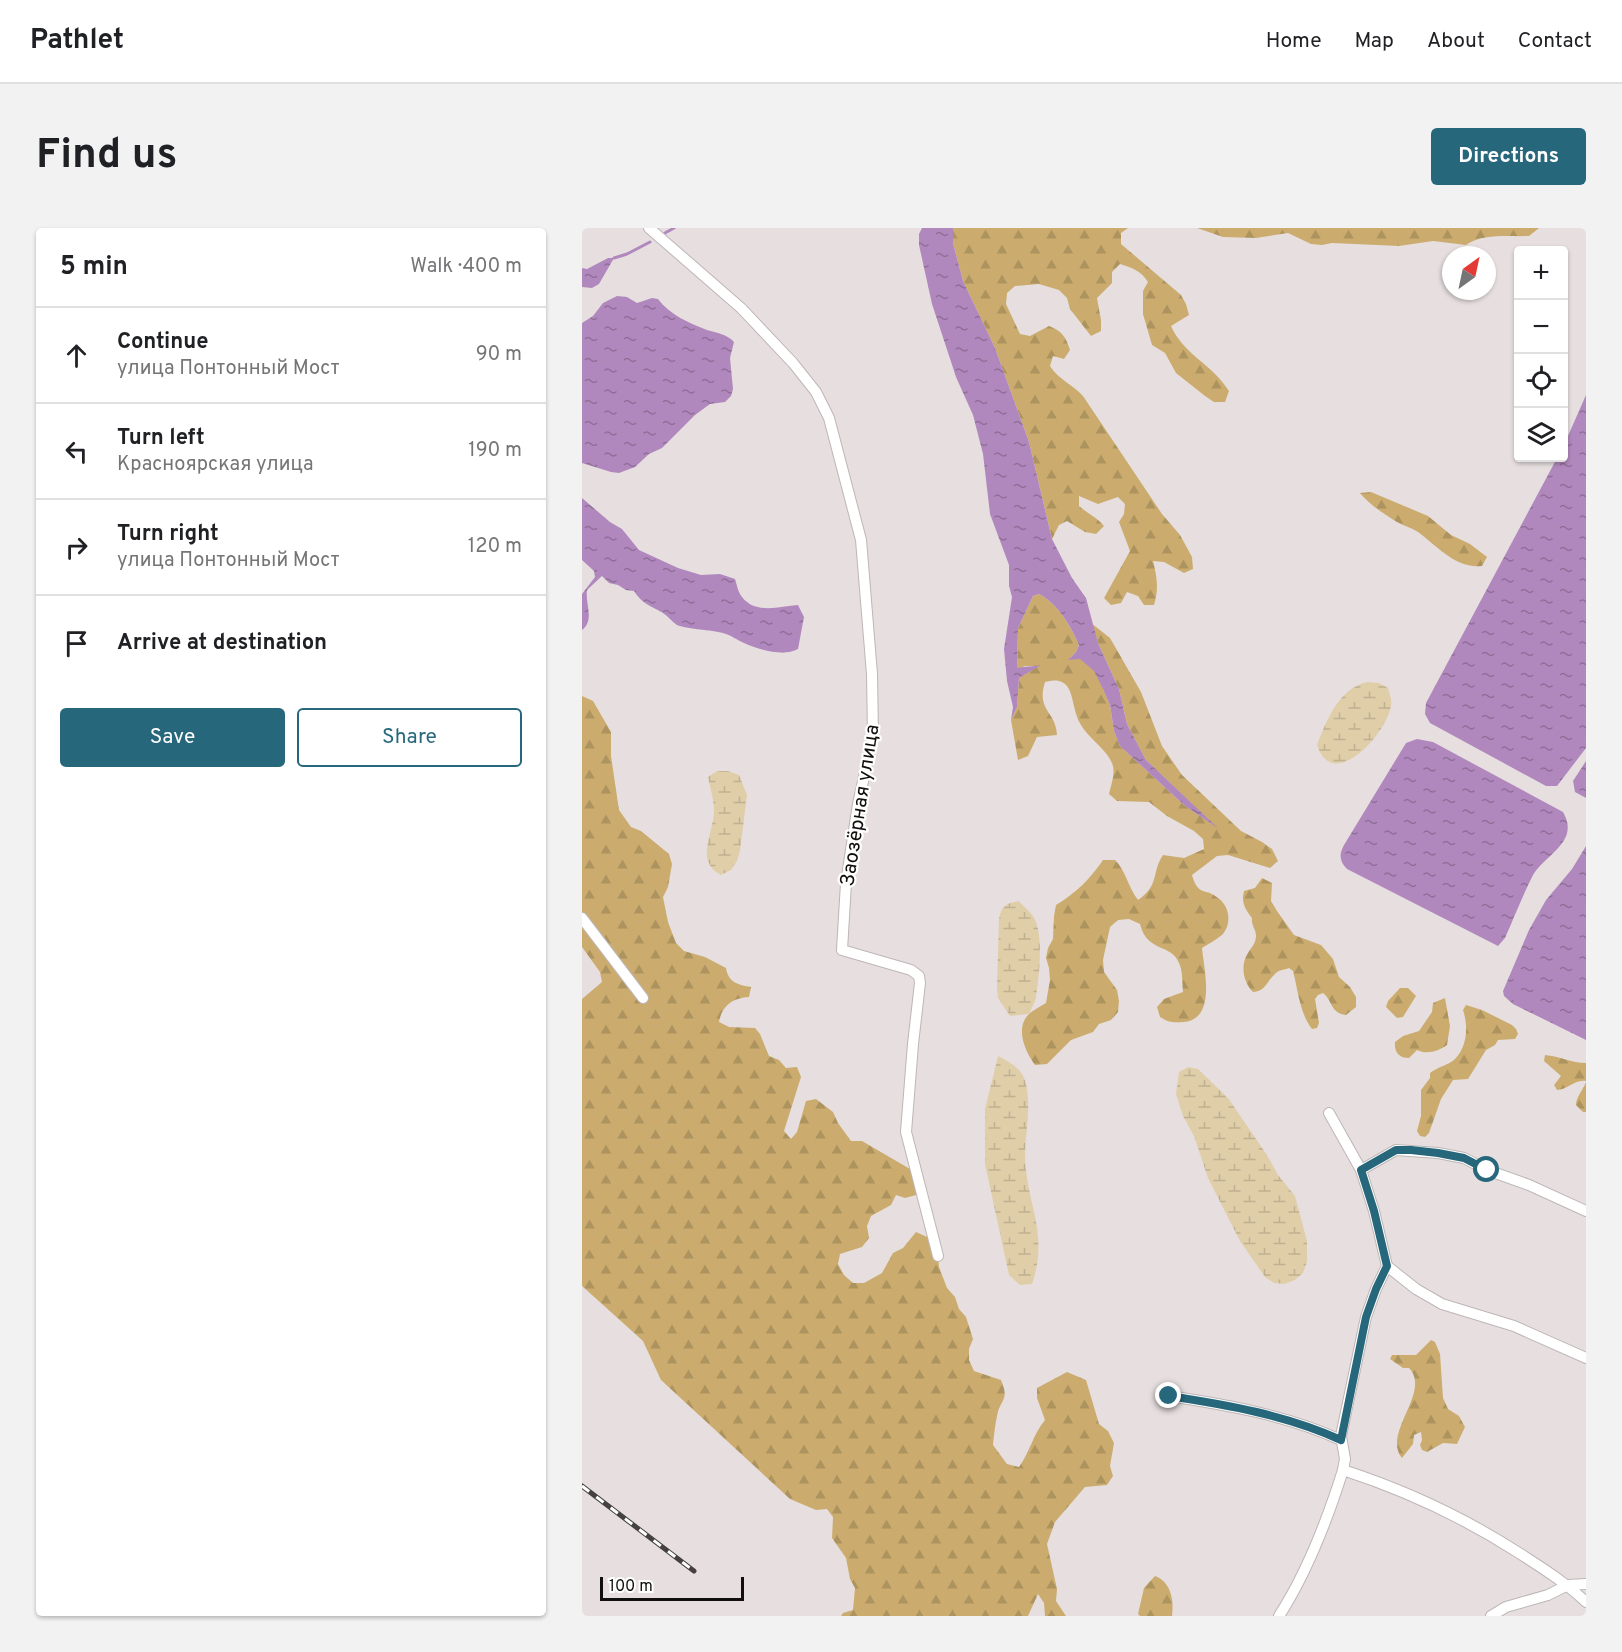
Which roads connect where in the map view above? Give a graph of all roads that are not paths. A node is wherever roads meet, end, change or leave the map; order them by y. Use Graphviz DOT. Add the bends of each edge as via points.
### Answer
graph roads {
  1 [pos="649,228"];
  2 [pos="582,918"];
  3 [pos="643,998"];
  4 [pos="1329,1113"];
  5 [pos="1361,1170"];
  6 [pos="1586,1211"];
  7 [pos="938,1256"];
  8 [pos="1387,1266"];
  9 [pos="1586,1358"];
  10 [pos="1169,1396"];
  11 [pos="1341,1440"];
  12 [pos="1343,1470"];
  13 [pos="1586,1584"];
  14 [pos="1568,1586"];
  15 [pos="1586,1602"];
  16 [pos="1279,1616"];
  17 [pos="1491,1616"];
  1 -- 7 [label="street, Заозёрная улица" via="741,309 793,363 816,392 829,418 861,540 872,674 873,736 846,883 842,950 911,970 919,976 906,1132"];
  2 -- 3 [label="street"];
  4 -- 5 [label="street"];
  5 -- 6 [label="street" via="1396,1150 1438,1153 1464,1158"];
  5 -- 8 [label="street"];
  8 -- 9 [label="street" via="1442,1304 1514,1326"];
  8 -- 11 [label="street" via="1366,1317"];
  10 -- 11 [label="street" via="1235,1406"];
  11 -- 12 [label="street" via="1345,1448"];
  12 -- 14 [label="street" via="1445,1510"];
  12 -- 16 [label="street" via="1305,1570"];
  13 -- 14 [label="street"];
  14 -- 15 [label="street"];
  14 -- 17 [label="street"];
}
